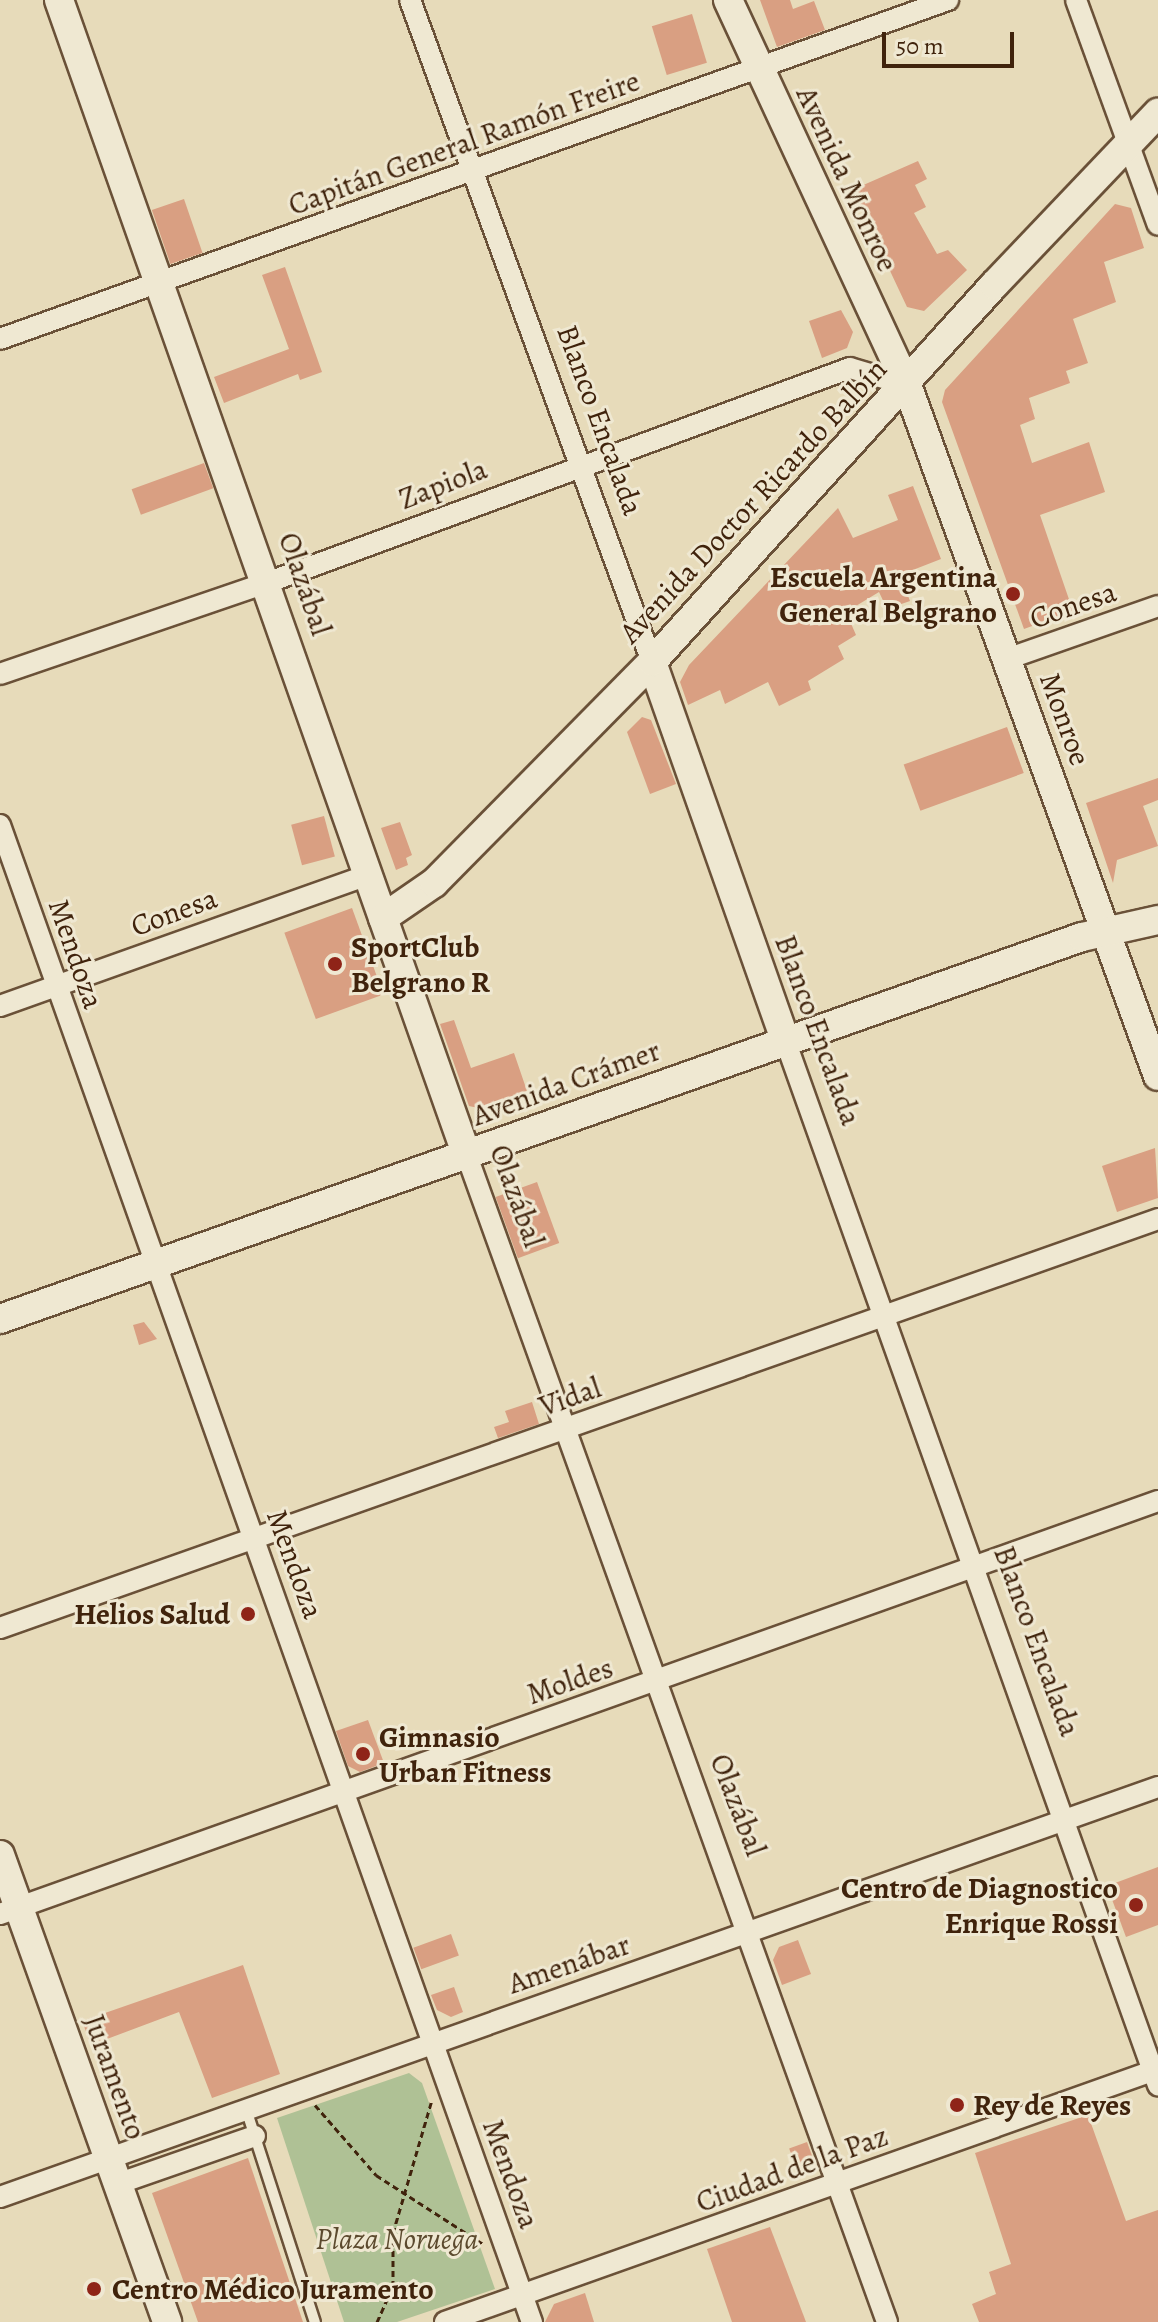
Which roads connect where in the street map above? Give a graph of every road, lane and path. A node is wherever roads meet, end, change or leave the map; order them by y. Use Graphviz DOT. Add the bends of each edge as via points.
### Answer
graph roads {
  1 [pos="59,0"];
  2 [pos="410,0"];
  3 [pos="728,0"];
  4 [pos="948,0"];
  5 [pos="1076,0"];
  6 [pos="757,68"];
  7 [pos="1158,113"];
  8 [pos="1129,144"];
  9 [pos="471,172"];
  10 [pos="1158,225"];
  11 [pos="161,285"];
  12 [pos="0,339"];
  13 [pos="907,385"];
  14 [pos="582,464"];
  15 [pos="269,582"];
  16 [pos="1158,606"];
  17 [pos="1007,659"];
  18 [pos="652,662"];
  19 [pos="0,674"];
  20 [pos="0,825"];
  21 [pos="368,875"];
  22 [pos="383,918"];
  23 [pos="1158,920"];
  24 [pos="1107,933"];
  25 [pos="55,986"];
  26 [pos="0,1006"];
  27 [pos="785,1040"];
  28 [pos="1158,1076"];
  29 [pos="467,1156"];
  30 [pos="1158,1219"];
  31 [pos="157,1263"];
  32 [pos="885,1315"];
  33 [pos="0,1319"];
  34 [pos="565,1431"];
  35 [pos="1158,1501"];
  36 [pos="254,1538"];
  37 [pos="974,1564"];
  38 [pos="0,1628"];
  39 [pos="656,1682"];
  40 [pos="1158,1787"];
  41 [pos="344,1792"];
  42 [pos="1064,1821"];
  43 [pos="0,1855"];
  44 [pos="9,1911"];
  45 [pos="750,1932"];
  46 [pos="433,2043"];
  47 [pos="1156,2075"];
  48 [pos="434,2096"];
  49 [pos="316,2108"];
  50 [pos="246,2109"];
  51 [pos="255,2136"];
  52 [pos="113,2171"];
  53 [pos="838,2185"];
  54 [pos="404,2194"];
  55 [pos="0,2197"];
  56 [pos="489,2248"];
  57 [pos="523,2295"];
  58 [pos="167,2322"];
  59 [pos="315,2322"];
  60 [pos="377,2322"];
  61 [pos="445,2322"];
  62 [pos="532,2322"];
  63 [pos="887,2322"];
  1 -- 11 [label="main road, Olazábal"];
  2 -- 9 [label="street, Blanco Encalada"];
  3 -- 6 [label="main road, Avenida Monroe"];
  4 -- 6 [label="street, Capitán General Ramón Freire"];
  5 -- 8 [label="street"];
  6 -- 9 [label="street, Capitán General Ramón Freire"];
  6 -- 13 [label="main road, Avenida Monroe"];
  7 -- 8 [label="main road, Avenida Doctor Ricardo Balbín"];
  8 -- 10 [label="street"];
  8 -- 13 [label="main road, Avenida Doctor Ricardo Balbín"];
  9 -- 11 [label="street, Capitán General Ramón Freire"];
  9 -- 14 [label="street, Blanco Encalada"];
  11 -- 12 [label="street, Capitán General Ramón Freire"];
  11 -- 15 [label="main road, Olazábal"];
  13 -- 14 [label="street, Zapiola" via="850,368"];
  13 -- 17 [label="main road, Monroe"];
  13 -- 18 [label="main road, Avenida Doctor Ricardo Balbín"];
  14 -- 15 [label="street, Zapiola"];
  14 -- 18 [label="street, Blanco Encalada"];
  15 -- 19 [label="street, Zapiola"];
  15 -- 21 [label="main road, Olazábal"];
  16 -- 17 [label="street, Conesa"];
  17 -- 24 [label="main road, Monroe"];
  18 -- 22 [label="main road, Avenida Doctor Ricardo Balbín" via="444,874"];
  18 -- 27 [label="main road, Blanco Encalada"];
  20 -- 25 [label="street, Mendoza"];
  21 -- 22 [label="main road, Olazábal"];
  21 -- 25 [label="street, Conesa"];
  22 -- 29 [label="main road, Olazábal"];
  23 -- 24 [label="main road, Avenida Crámer"];
  24 -- 27 [label="main road, Avenida Crámer"];
  24 -- 28 [label="main road, Monroe"];
  25 -- 26 [label="street, Conesa"];
  25 -- 31 [label="street, Mendoza"];
  27 -- 29 [label="main road, Avenida Crámer"];
  27 -- 32 [label="street, Blanco Encalada"];
  29 -- 31 [label="main road, Avenida Crámer"];
  29 -- 34 [label="street, Olazábal"];
  30 -- 32 [label="street, Vidal"];
  31 -- 33 [label="main road, Avenida Crámer"];
  31 -- 36 [label="street, Mendoza"];
  32 -- 34 [label="street, Vidal"];
  32 -- 37 [label="street, Blanco Encalada"];
  34 -- 36 [label="street, Vidal"];
  34 -- 39 [label="street, Olazábal"];
  35 -- 37 [label="street, Moldes"];
  36 -- 38 [label="street, Vidal"];
  36 -- 41 [label="street, Mendoza"];
  37 -- 39 [label="street, Moldes"];
  37 -- 42 [label="street, Blanco Encalada"];
  39 -- 41 [label="street, Moldes"];
  39 -- 45 [label="street, Olazábal"];
  40 -- 42 [label="street, Amenábar"];
  41 -- 44 [label="street, Moldes"];
  41 -- 46 [label="street, Mendoza"];
  42 -- 45 [label="street, Amenábar"];
  42 -- 47 [label="street, Blanco Encalada"];
  43 -- 44 [label="main road, Juramento"];
  44 -- 52 [label="main road, Juramento"];
  45 -- 46 [label="street, Amenábar"];
  45 -- 53 [label="street, Olazábal"];
  46 -- 50 [label="street, Amenábar"];
  46 -- 57 [label="street, Mendoza"];
  47 -- 53 [label="street, Ciudad de la Paz"];
  48 -- 54 [label="path"];
  49 -- 54 [label="path" via="376,2175"];
  50 -- 51 [label="lane"];
  50 -- 52 [label="street, Amenábar"];
  51 -- 52 [label="street"];
  51 -- 59 [label="lane"];
  52 -- 55 [label="street, Amenábar"];
  52 -- 58 [label="main road, Juramento"];
  53 -- 57 [label="street, Ciudad de la Paz"];
  53 -- 63 [label="street, Olazábal"];
  54 -- 56 [label="path"];
  54 -- 60 [label="path" via="389,2256 393,2286"];
  57 -- 61 [label="street, Ciudad de la Paz"];
  57 -- 62 [label="street, Mendoza"];
}
